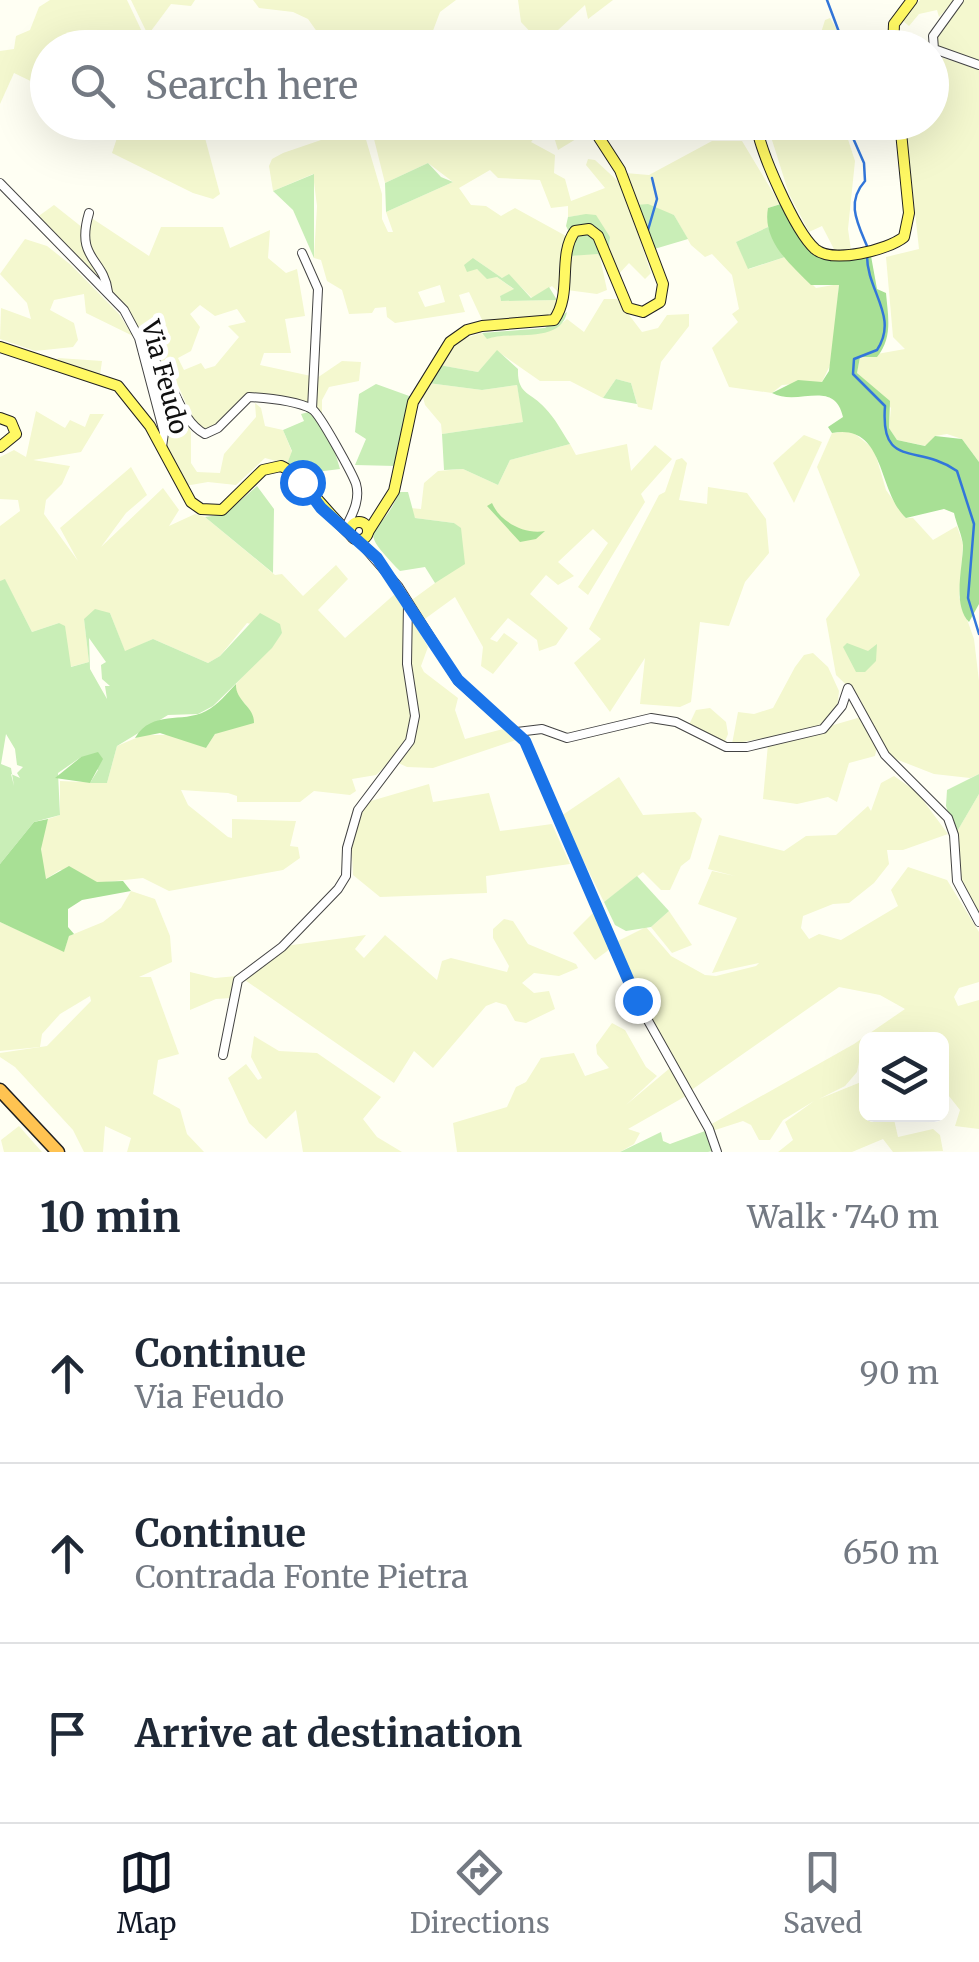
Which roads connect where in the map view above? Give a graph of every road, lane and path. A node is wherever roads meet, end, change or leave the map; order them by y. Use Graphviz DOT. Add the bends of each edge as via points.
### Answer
graph roads {
  1 [pos="912,0"];
  2 [pos="959,0"];
  3 [pos="894,30"];
  4 [pos="937,30"];
  5 [pos="949,54"];
  6 [pos="979,64"];
  7 [pos="601,140"];
  8 [pos="760,140"];
  9 [pos="902,140"];
  10 [pos="0,182"];
  11 [pos="89,214"];
  12 [pos="302,252"];
  13 [pos="108,292"];
  14 [pos="0,348"];
  15 [pos="142,352"];
  16 [pos="312,409"];
  17 [pos="0,418"];
  18 [pos="0,447"];
  19 [pos="162,447"];
  20 [pos="358,530"];
  21 [pos="408,603"];
  22 [pos="517,732"];
  23 [pos="979,922"];
  24 [pos="223,1055"];
  25 [pos="0,1090"];
  26 [pos="58,1152"];
  27 [pos="717,1152"];
  1 -- 3 [label="main road"];
  2 -- 4 [label="street"];
  5 -- 6 [label="street"];
  7 -- 20 [label="main road" via="620,170 663,284 660,302 644,312 628,308 598,236 590,228 575,231 554,320 467,330 439,356 414,402 394,491"];
  8 -- 9 [label="main road" via="806,237 818,251 834,254 881,248 904,237 909,213"];
  10 -- 13 [label="street, Via Feudo"];
  11 -- 13 [label="street" via="87,252"];
  12 -- 16 [label="street" via="318,288"];
  13 -- 15 [label="street, Via Feudo" via="132,322"];
  14 -- 19 [label="main road" via="118,386"];
  15 -- 16 [label="street" via="168,374 193,426 205,434 250,397"];
  15 -- 19 [label="street, Via Feudo"];
  16 -- 20 [label="street" via="330,428 356,486"];
  17 -- 18 [label="main road" via="16,434"];
  19 -- 20 [label="main road, Via Feudo" via="183,490 201,509 222,510 263,470 280,466 332,518"];
  20 -- 21 [label="street"];
  21 -- 22 [label="street" via="458,680"];
  21 -- 24 [label="street" via="415,716 410,741 358,810 338,889 282,948 238,980"];
  22 -- 23 [label="street" via="542,729 566,738 651,718 676,722 726,747 746,746 822,728 848,688 885,755 948,818 957,881"];
  22 -- 27 [label="street" via="533,754 637,1000"];
  25 -- 26 [label="highway"];
}
